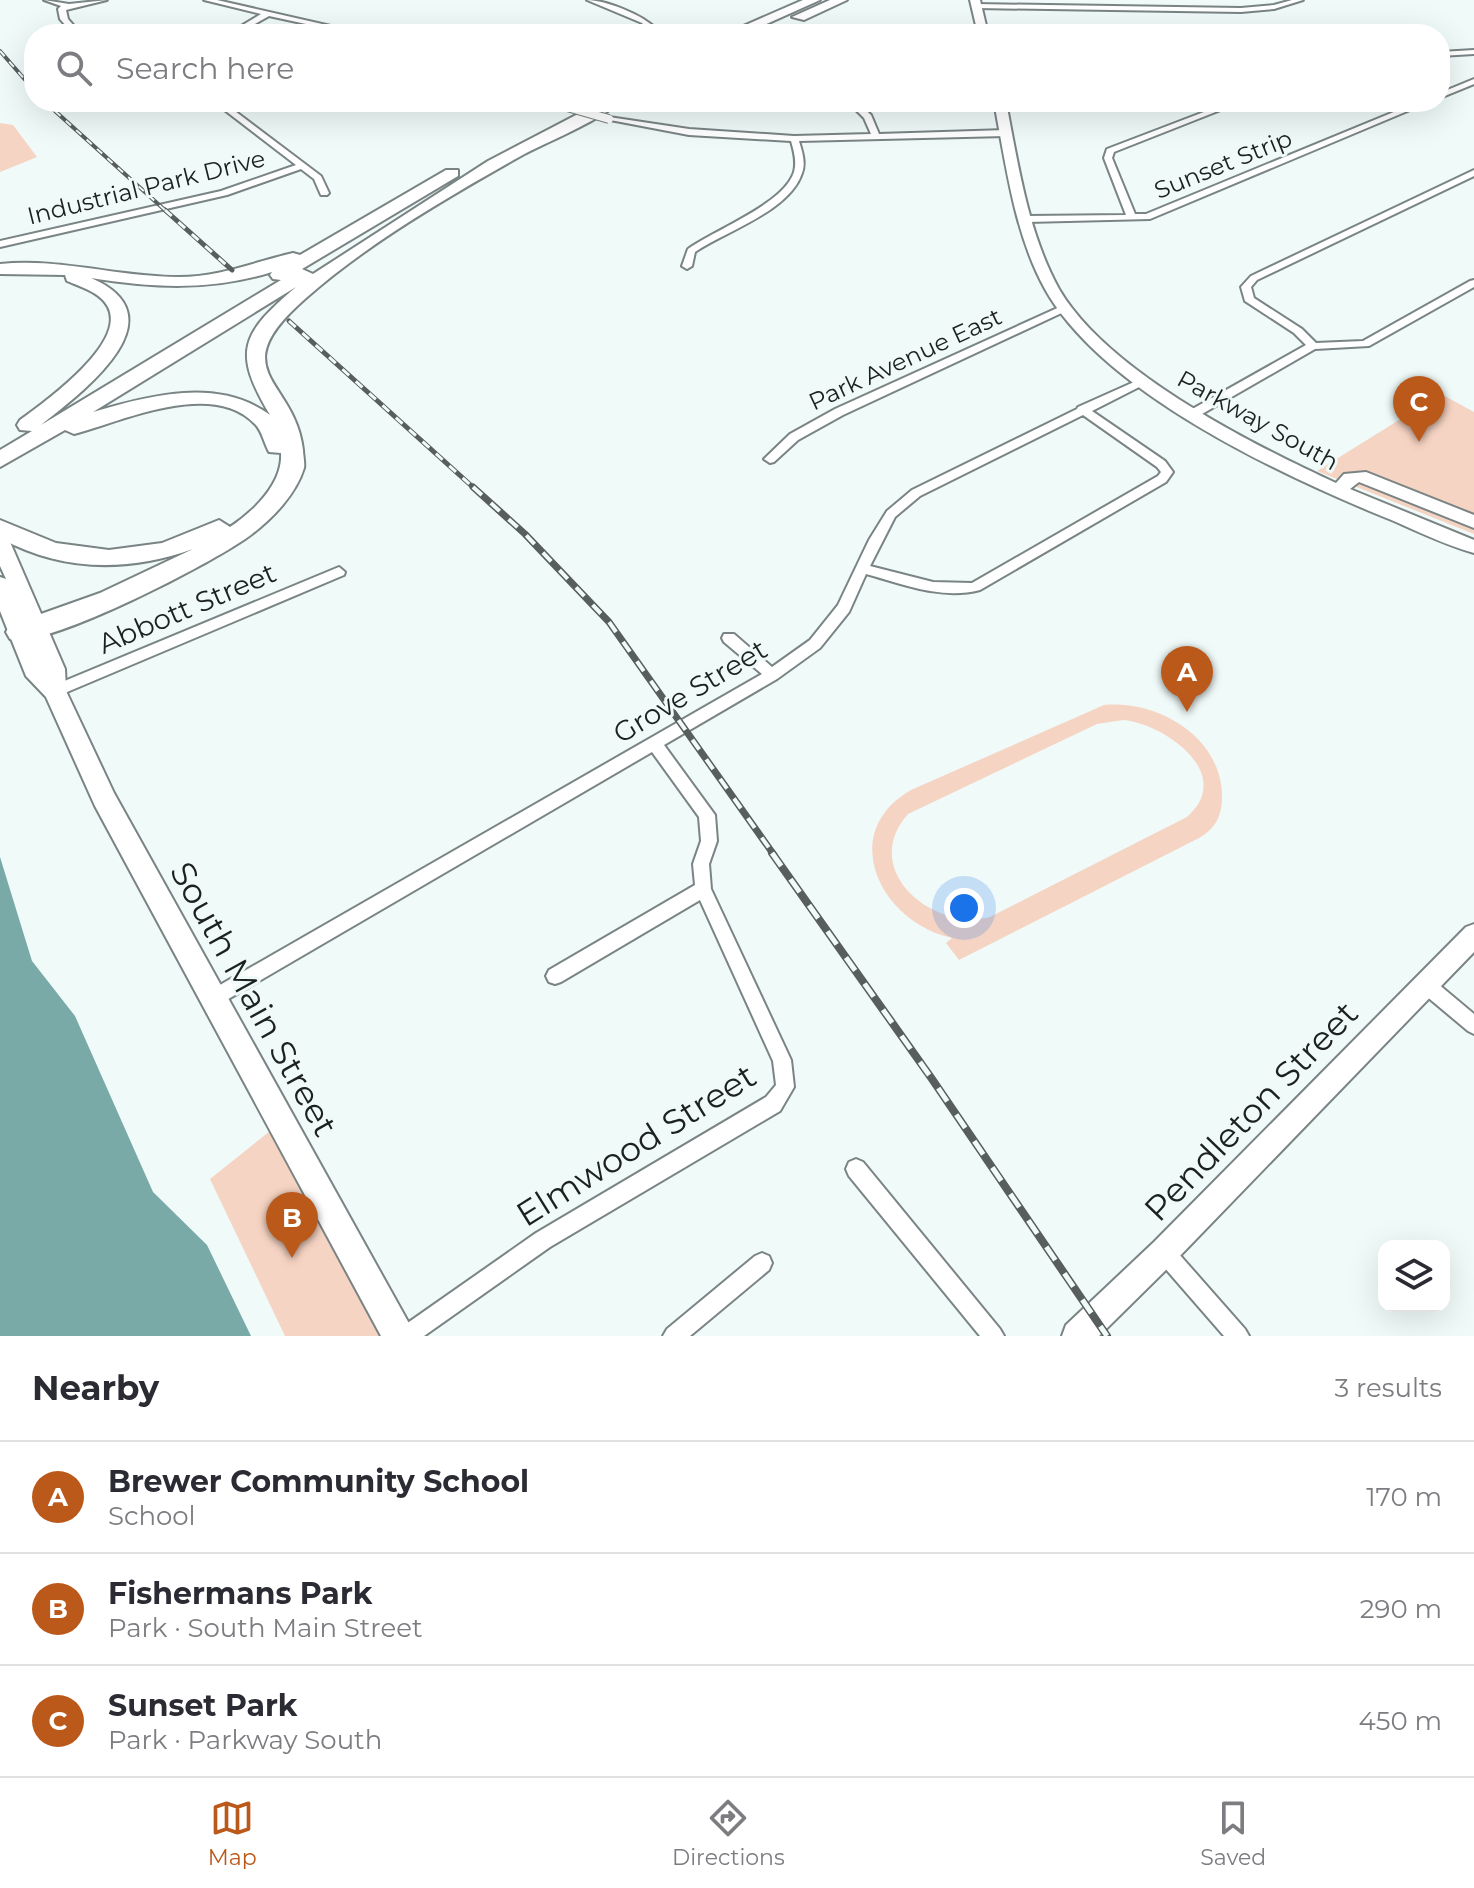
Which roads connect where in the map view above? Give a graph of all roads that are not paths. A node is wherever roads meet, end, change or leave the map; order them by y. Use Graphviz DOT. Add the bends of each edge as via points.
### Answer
graph roads {
  1 [pos="47,0"];
  2 [pos="104,0"];
  3 [pos="207,0"];
  4 [pos="590,0"];
  5 [pos="792,0"];
  6 [pos="814,0"];
  7 [pos="841,0"];
  8 [pos="1300,0"];
  9 [pos="976,3"];
  10 [pos="66,6"];
  11 [pos="268,13"];
  12 [pos="69,24"];
  13 [pos="249,24"];
  14 [pos="317,24"];
  15 [pos="648,24"];
  16 [pos="748,24"];
  17 [pos="754,24"];
  18 [pos="783,24"];
  19 [pos="981,24"];
  20 [pos="1470,53"];
  21 [pos="1450,54"];
  22 [pos="1474,61"];
  23 [pos="1474,81"];
  24 [pos="1450,92"];
  25 [pos="231,112"];
  26 [pos="567,112"];
  27 [pos="584,112"];
  28 [pos="593,112"];
  29 [pos="863,112"];
  30 [pos="1002,112"];
  31 [pos="1211,112"];
  32 [pos="1401,112"];
  33 [pos="1006,133"];
  34 [pos="875,135"];
  35 [pos="794,139"];
  36 [pos="508,157"];
  37 [pos="302,166"];
  38 [pos="1471,177"];
  39 [pos="324,193"];
  40 [pos="386,211"];
  41 [pos="1131,216"];
  42 [pos="1027,219"];
  43 [pos="0,244"];
  44 [pos="687,266"];
  45 [pos="0,269"];
  46 [pos="0,275"];
  47 [pos="1474,283"];
  48 [pos="1064,308"];
  49 [pos="1313,346"];
  50 [pos="1143,381"];
  51 [pos="1082,409"];
  52 [pos="1191,415"];
  53 [pos="7,454"];
  54 [pos="770,459"];
  55 [pos="1338,492"];
  56 [pos="245,511"];
  57 [pos="1474,522"];
  58 [pos="0,528"];
  59 [pos="0,542"];
  60 [pos="1474,547"];
  61 [pos="861,568"];
  62 [pos="339,572"];
  63 [pos="0,585"];
  64 [pos="26,626"];
  65 [pos="729,638"];
  66 [pos="772,675"];
  67 [pos="55,691"];
  68 [pos="655,744"];
  69 [pos="703,889"];
  70 [pos="1474,935"];
  71 [pos="555,976"];
  72 [pos="1425,984"];
  73 [pos="212,999"];
  74 [pos="1474,1025"];
  75 [pos="856,1169"];
  76 [pos="1164,1252"];
  77 [pos="762,1263"];
  78 [pos="399,1336"];
  79 [pos="406,1336"];
  80 [pos="674,1336"];
  81 [pos="993,1336"];
  82 [pos="1077,1336"];
  83 [pos="1238,1336"];
  1 -- 10 [label="street"];
  2 -- 10 [label="street"];
  3 -- 11 [label="street"];
  4 -- 15 [label="street"];
  5 -- 16 [label="highway"];
  6 -- 17 [label="highway"];
  7 -- 18 [label="highway"];
  8 -- 9 [label="street" via="1241,10"];
  9 -- 19 [label="main road"];
  10 -- 12 [label="street" via="62,16"];
  11 -- 13 [label="street"];
  11 -- 14 [label="street"];
  20 -- 21 [label="street"];
  20 -- 22 [label="street"];
  23 -- 24 [label="street"];
  25 -- 37 [label="street"];
  26 -- 40 [label="highway"];
  27 -- 35 [label="street, bridge" via="696,133"];
  28 -- 36 [label="highway"];
  29 -- 34 [label="street"];
  30 -- 33 [label="main road, Parkway South"];
  31 -- 41 [label="street" via="1110,151 1108,158"];
  32 -- 41 [label="street, Sunset Strip" via="1147,217"];
  33 -- 34 [label="street"];
  33 -- 42 [label="main road, Parkway South"];
  34 -- 35 [label="street"];
  35 -- 44 [label="street" via="799,165 790,186 769,205 691,251"];
  36 -- 53 [label="highway"];
  36 -- 64 [label="highway" via="324,275 264,331 255,355 257,372 289,431 293,457 283,488 257,520 205,554"];
  37 -- 39 [label="street" via="318,178"];
  37 -- 43 [label="street, Industrial Park Drive" via="224,193"];
  38 -- 49 [label="street" via="1254,278 1246,287 1249,299"];
  40 -- 45 [label="highway" via="287,260 213,280 166,282 58,267"];
  40 -- 53 [label="highway"];
  41 -- 42 [label="street, Sunset Strip"];
  42 -- 48 [label="main road, Parkway South" via="1045,275"];
  46 -- 53 [label="highway" via="50,274 84,281 112,298 121,321 112,347 90,375"];
  47 -- 49 [label="street" via="1365,344"];
  48 -- 50 [label="main road, Parkway South"];
  48 -- 54 [label="street, Park Avenue East" via="839,412 794,437"];
  49 -- 52 [label="street"];
  50 -- 51 [label="street, Grove Street"];
  50 -- 52 [label="main road, Parkway South"];
  51 -- 61 [label="street, Grove Street" via="916,493 891,514"];
  51 -- 61 [label="street" via="1161,464 1167,472 1162,479 975,587 944,589"];
  52 -- 55 [label="main road, Parkway South"];
  53 -- 56 [label="highway" via="127,408 183,399 225,402 257,415 276,442 272,473"];
  55 -- 57 [label="main road" via="1350,478 1360,476"];
  55 -- 60 [label="main road, Parkway South"];
  56 -- 58 [label="highway" via="189,542 125,557 59,554"];
  56 -- 64 [label="highway" via="198,545"];
  59 -- 64 [label="main road, South Main Street"];
  61 -- 66 [label="street, Grove Street" via="844,608 815,644"];
  62 -- 67 [label="street, Abbott Street"];
  63 -- 64 [label="main road, South Main Street"];
  64 -- 67 [label="main road, South Main Street" via="37,676"];
  65 -- 66 [label="street"];
  66 -- 68 [label="street, Grove Street"];
  67 -- 73 [label="main road, South Main Street" via="104,799"];
  68 -- 69 [label="street, Elmwood Street" via="707,815"];
  68 -- 73 [label="street, Grove Street"];
  69 -- 71 [label="street"];
  69 -- 79 [label="street, Elmwood Street" via="782,1060 785,1087 773,1104 543,1240"];
  70 -- 72 [label="main road, Pendleton Street"];
  72 -- 74 [label="street"];
  72 -- 76 [label="main road, Pendleton Street"];
  73 -- 78 [label="main road, South Main Street"];
  75 -- 81 [label="street"];
  76 -- 82 [label="main road, Pendleton Street"];
  76 -- 83 [label="street"];
  77 -- 80 [label="street"];
}
